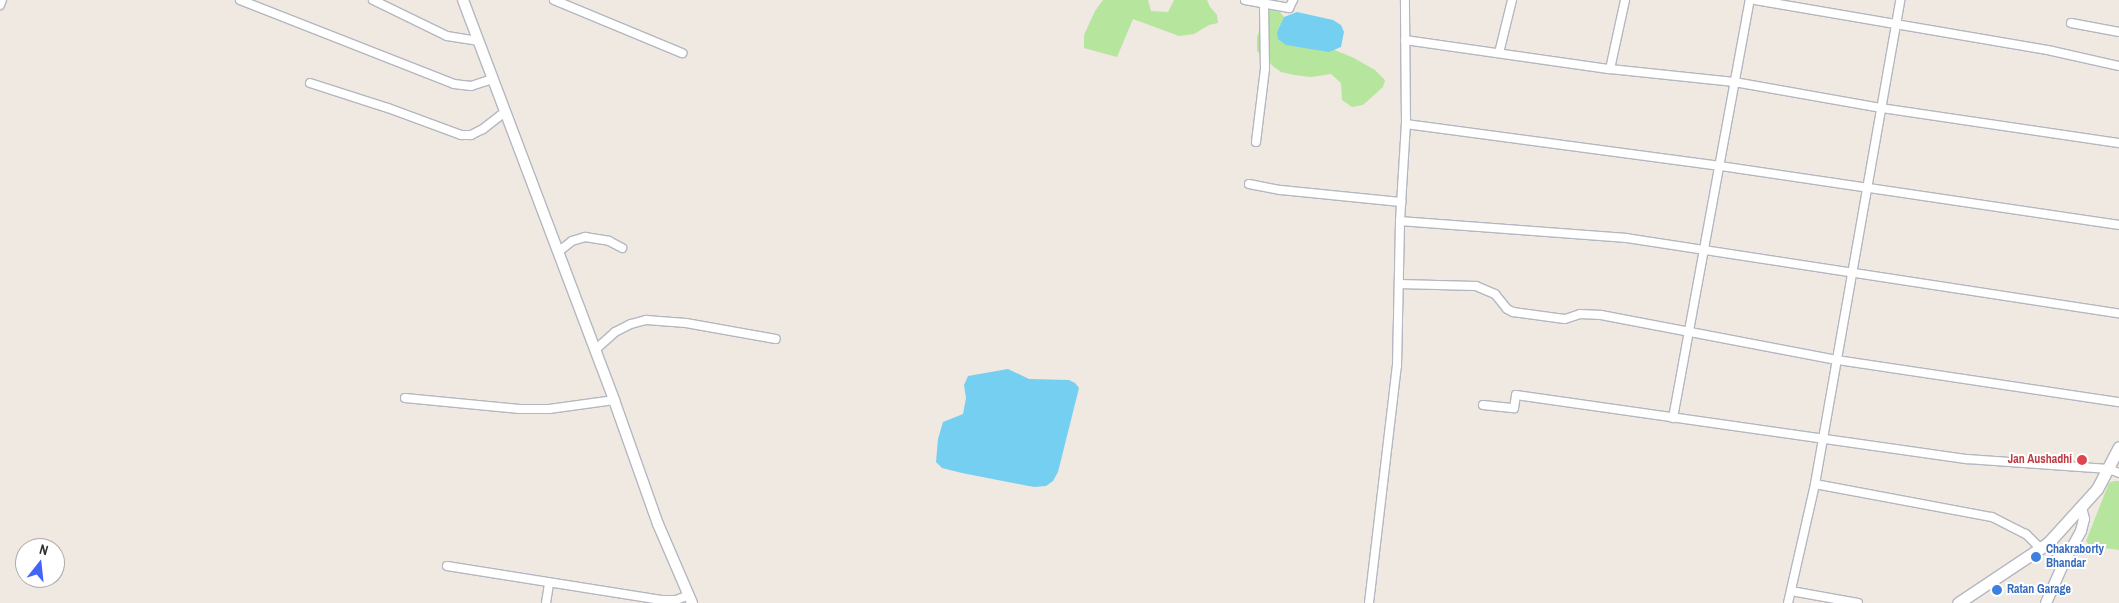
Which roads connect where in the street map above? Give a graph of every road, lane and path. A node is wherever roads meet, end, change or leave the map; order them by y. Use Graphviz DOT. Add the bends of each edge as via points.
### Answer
graph roads {
  1 [pos="2,0"];
  2 [pos="240,0"];
  3 [pos="373,0"];
  4 [pos="463,0"];
  5 [pos="554,0"];
  6 [pos="1245,0"];
  7 [pos="1293,0"];
  8 [pos="1405,0"];
  9 [pos="1512,0"];
  10 [pos="1625,0"];
  11 [pos="1750,0"];
  12 [pos="1756,0"];
  13 [pos="1900,0"];
  14 [pos="1264,4"];
  15 [pos="0,5"];
  16 [pos="2072,23"];
  17 [pos="1896,26"];
  18 [pos="2119,32"];
  19 [pos="1405,40"];
  20 [pos="478,41"];
  21 [pos="682,52"];
  22 [pos="1499,53"];
  23 [pos="2119,66"];
  24 [pos="1610,69"];
  25 [pos="493,79"];
  26 [pos="1734,82"];
  27 [pos="310,83"];
  28 [pos="1881,108"];
  29 [pos="505,112"];
  30 [pos="1406,124"];
  31 [pos="1256,142"];
  32 [pos="2119,143"];
  33 [pos="1720,166"];
  34 [pos="1249,184"];
  35 [pos="1867,189"];
  36 [pos="1401,202"];
  37 [pos="1400,221"];
  38 [pos="2119,225"];
  39 [pos="622,248"];
  40 [pos="1706,249"];
  41 [pos="558,252"];
  42 [pos="1852,274"];
  43 [pos="1399,284"];
  44 [pos="2119,312"];
  45 [pos="1690,332"];
  46 [pos="773,338"];
  47 [pos="595,350"];
  48 [pos="1837,360"];
  49 [pos="405,398"];
  50 [pos="614,400"];
  51 [pos="2119,402"];
  52 [pos="1483,405"];
  53 [pos="1673,418"];
  54 [pos="1823,440"];
  55 [pos="2117,451"];
  56 [pos="2109,470"];
  57 [pos="1815,484"];
  58 [pos="2081,508"];
  59 [pos="2044,545"];
  60 [pos="2065,560"];
  61 [pos="447,566"];
  62 [pos="549,583"];
  63 [pos="1791,591"];
  64 [pos="691,599"];
  65 [pos="546,603"];
  66 [pos="1369,603"];
  67 [pos="1788,603"];
  68 [pos="1858,603"];
  69 [pos="1958,603"];
  70 [pos="2046,603"];
  1 -- 15 [label="street"];
  2 -- 25 [label="street" via="454,84 472,86"];
  3 -- 20 [label="street" via="447,36"];
  4 -- 20 [label="street"];
  5 -- 21 [label="street"];
  6 -- 14 [label="street"];
  7 -- 14 [label="street" via="1289,8"];
  8 -- 19 [label="street"];
  9 -- 22 [label="street"];
  10 -- 24 [label="street"];
  11 -- 26 [label="street"];
  12 -- 17 [label="street"];
  13 -- 17 [label="street"];
  14 -- 31 [label="street" via="1264,69"];
  16 -- 18 [label="street"];
  17 -- 23 [label="street" via="2052,51"];
  17 -- 28 [label="street"];
  19 -- 22 [label="street"];
  19 -- 30 [label="street"];
  20 -- 25 [label="street"];
  22 -- 24 [label="street"];
  24 -- 26 [label="street"];
  25 -- 29 [label="street"];
  26 -- 28 [label="street"];
  26 -- 33 [label="street"];
  27 -- 29 [label="street" via="462,136 477,132"];
  28 -- 32 [label="street"];
  28 -- 35 [label="street"];
  29 -- 41 [label="street"];
  30 -- 33 [label="street"];
  30 -- 36 [label="street"];
  33 -- 35 [label="street"];
  33 -- 40 [label="street"];
  34 -- 36 [label="street"];
  35 -- 38 [label="street"];
  35 -- 42 [label="street"];
  36 -- 37 [label="street"];
  37 -- 40 [label="street" via="1626,238"];
  37 -- 43 [label="street"];
  39 -- 41 [label="street" via="608,241 585,237 572,241"];
  40 -- 42 [label="street"];
  40 -- 45 [label="street"];
  41 -- 47 [label="street"];
  42 -- 44 [label="street"];
  42 -- 48 [label="street"];
  43 -- 45 [label="street" via="1476,286 1495,294 1513,312 1564,319 1596,314"];
  43 -- 66 [label="street" via="1397,366"];
  45 -- 48 [label="street"];
  45 -- 53 [label="street"];
  46 -- 47 [label="street" via="686,323 646,320 615,332"];
  47 -- 50 [label="street"];
  48 -- 51 [label="street"];
  48 -- 54 [label="street"];
  49 -- 50 [label="street" via="519,409 549,409"];
  50 -- 64 [label="street" via="658,524"];
  52 -- 53 [label="street" via="1514,408 1516,395"];
  53 -- 54 [label="street"];
  54 -- 56 [label="street" via="1967,459"];
  54 -- 57 [label="street"];
  55 -- 56 [label="main road"];
  56 -- 58 [label="main road"];
  57 -- 59 [label="street" via="1992,517"];
  57 -- 63 [label="street"];
  58 -- 59 [label="main road"];
  58 -- 60 [label="street" via="2084,523"];
  59 -- 60 [label="street"];
  59 -- 69 [label="main road"];
  60 -- 70 [label="street"];
  61 -- 62 [label="street"];
  62 -- 64 [label="street" via="661,600"];
  62 -- 65 [label="street"];
  63 -- 67 [label="street"];
  63 -- 68 [label="street"];
}
